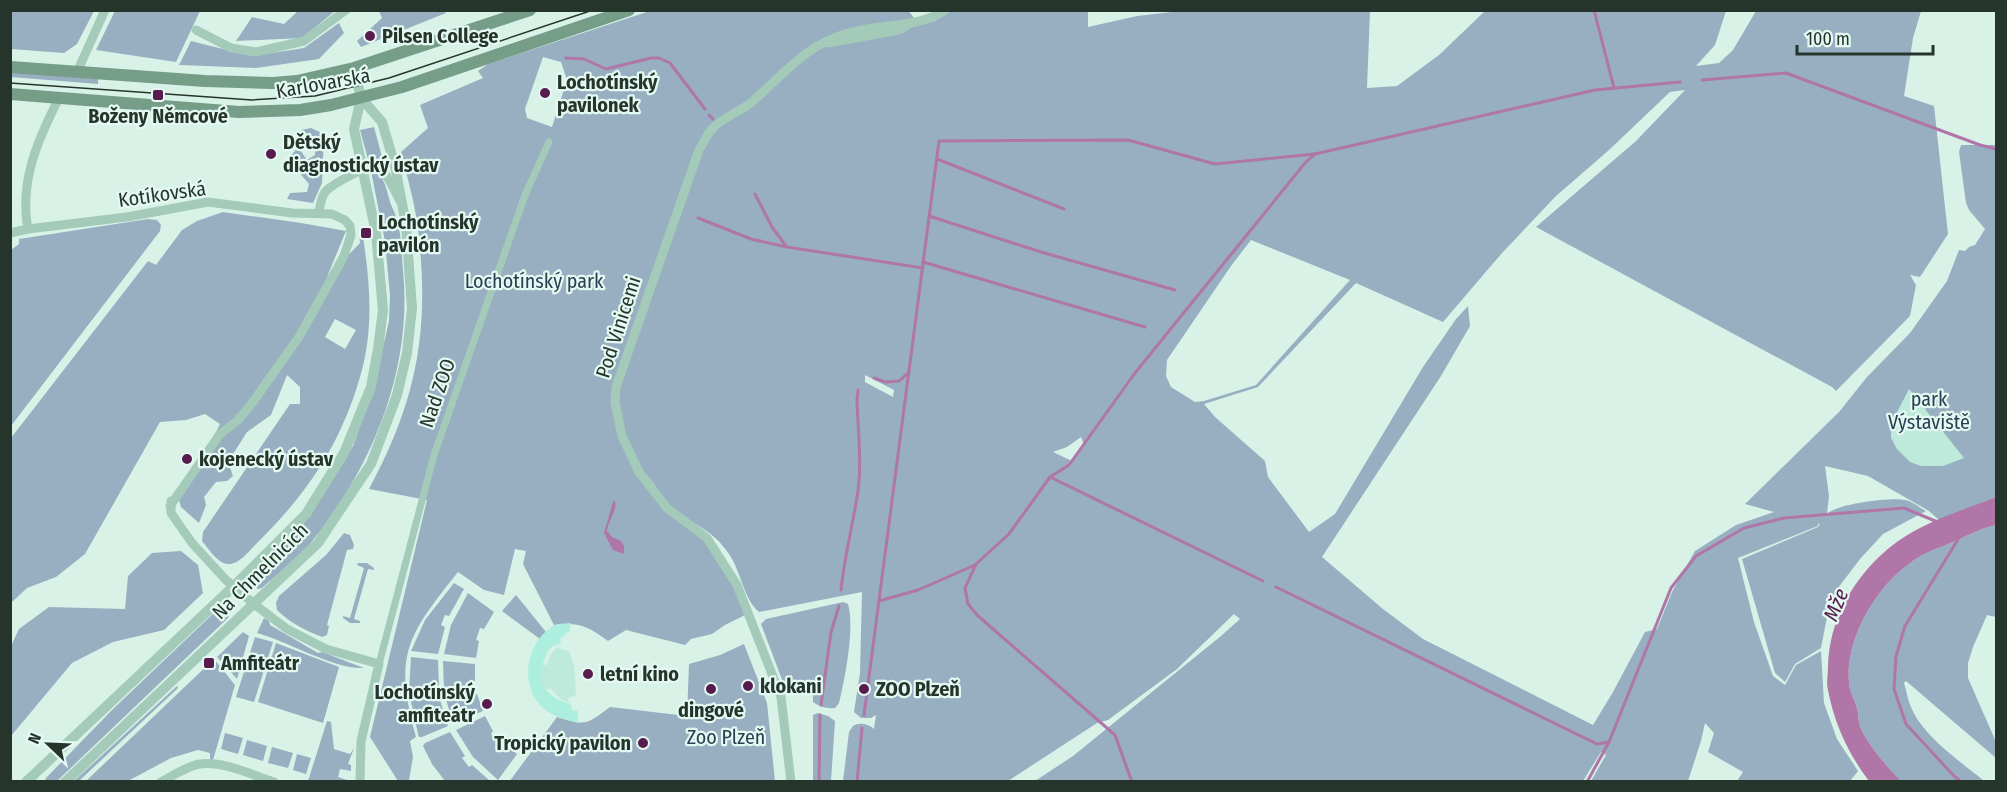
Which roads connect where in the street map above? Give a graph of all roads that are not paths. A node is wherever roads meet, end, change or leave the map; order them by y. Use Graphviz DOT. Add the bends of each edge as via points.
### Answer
graph roads {
  1 [pos="105,10"];
  2 [pos="346,10"];
  3 [pos="530,10"];
  4 [pos="629,10"];
  5 [pos="945,10"];
  6 [pos="196,30"];
  7 [pos="10,67"];
  8 [pos="354,69"];
  9 [pos="77,72"];
  10 [pos="10,94"];
  11 [pos="59,98"];
  12 [pos="361,98"];
  13 [pos="549,141"];
  14 [pos="362,170"];
  15 [pos="402,205"];
  16 [pos="319,213"];
  17 [pos="28,229"];
  18 [pos="10,233"];
  19 [pos="176,487"];
  20 [pos="170,506"];
  21 [pos="234,586"];
  22 [pos="254,604"];
  23 [pos="380,664"];
  24 [pos="26,782"];
  25 [pos="65,782"];
  26 [pos="161,782"];
  27 [pos="274,782"];
  28 [pos="360,782"];
  29 [pos="791,782"];
  1 -- 9 [label="street"];
  2 -- 6 [label="street" via="304,41 256,52 231,48"];
  3 -- 8 [label="main road, Karlovarská"];
  4 -- 12 [label="main road, Karlovarská"];
  5 -- 29 [label="street, Pod Vinicemi" via="931,19 850,32 823,43 804,53 750,104 712,129 692,171 620,374 615,402 622,436 639,472 667,508 707,538 738,585 781,697"];
  7 -- 9 [label="main road, Karlovarská"];
  8 -- 9 [label="main road, Karlovarská" via="273,83"];
  8 -- 12 [label="street, Na Chmelnicích"];
  10 -- 11 [label="main road, Karlovarská"];
  11 -- 12 [label="main road, Karlovarská" via="238,112 300,110"];
  11 -- 17 [label="street" via="38,139 29,171 25,200"];
  12 -- 14 [label="street, Na Chmelnicích" via="354,129"];
  12 -- 15 [label="street, Na Chmelnicích" via="382,122"];
  13 -- 23 [label="street, Nad ZOO" via="525,195 434,456"];
  14 -- 15 [label="street" via="379,167"];
  14 -- 16 [label="street" via="325,191"];
  14 -- 21 [label="street, Na Chmelnicích" via="376,233 383,310 371,387 344,453 306,514"];
  15 -- 22 [label="street, Na Chmelnicích" via="412,308 407,352 393,405 371,464 318,543"];
  16 -- 17 [label="street, Kotíkovská" via="208,202"];
  16 -- 20 [label="street, Kotíkovská" via="339,216 350,226 344,256 299,337 250,406 220,434"];
  17 -- 18 [label="street, Kotíkovská"];
  19 -- 20 [label="street"];
  20 -- 21 [label="street" via="174,520 192,543"];
  21 -- 22 [label="street"];
  21 -- 24 [label="street, Na Chmelnicích"];
  22 -- 23 [label="street" via="287,629 326,649"];
  22 -- 25 [label="street, Na Chmelnicích"];
  23 -- 28 [label="street, Nad ZOO" via="361,741"];
  26 -- 27 [label="street" via="200,764 215,764"];
}
